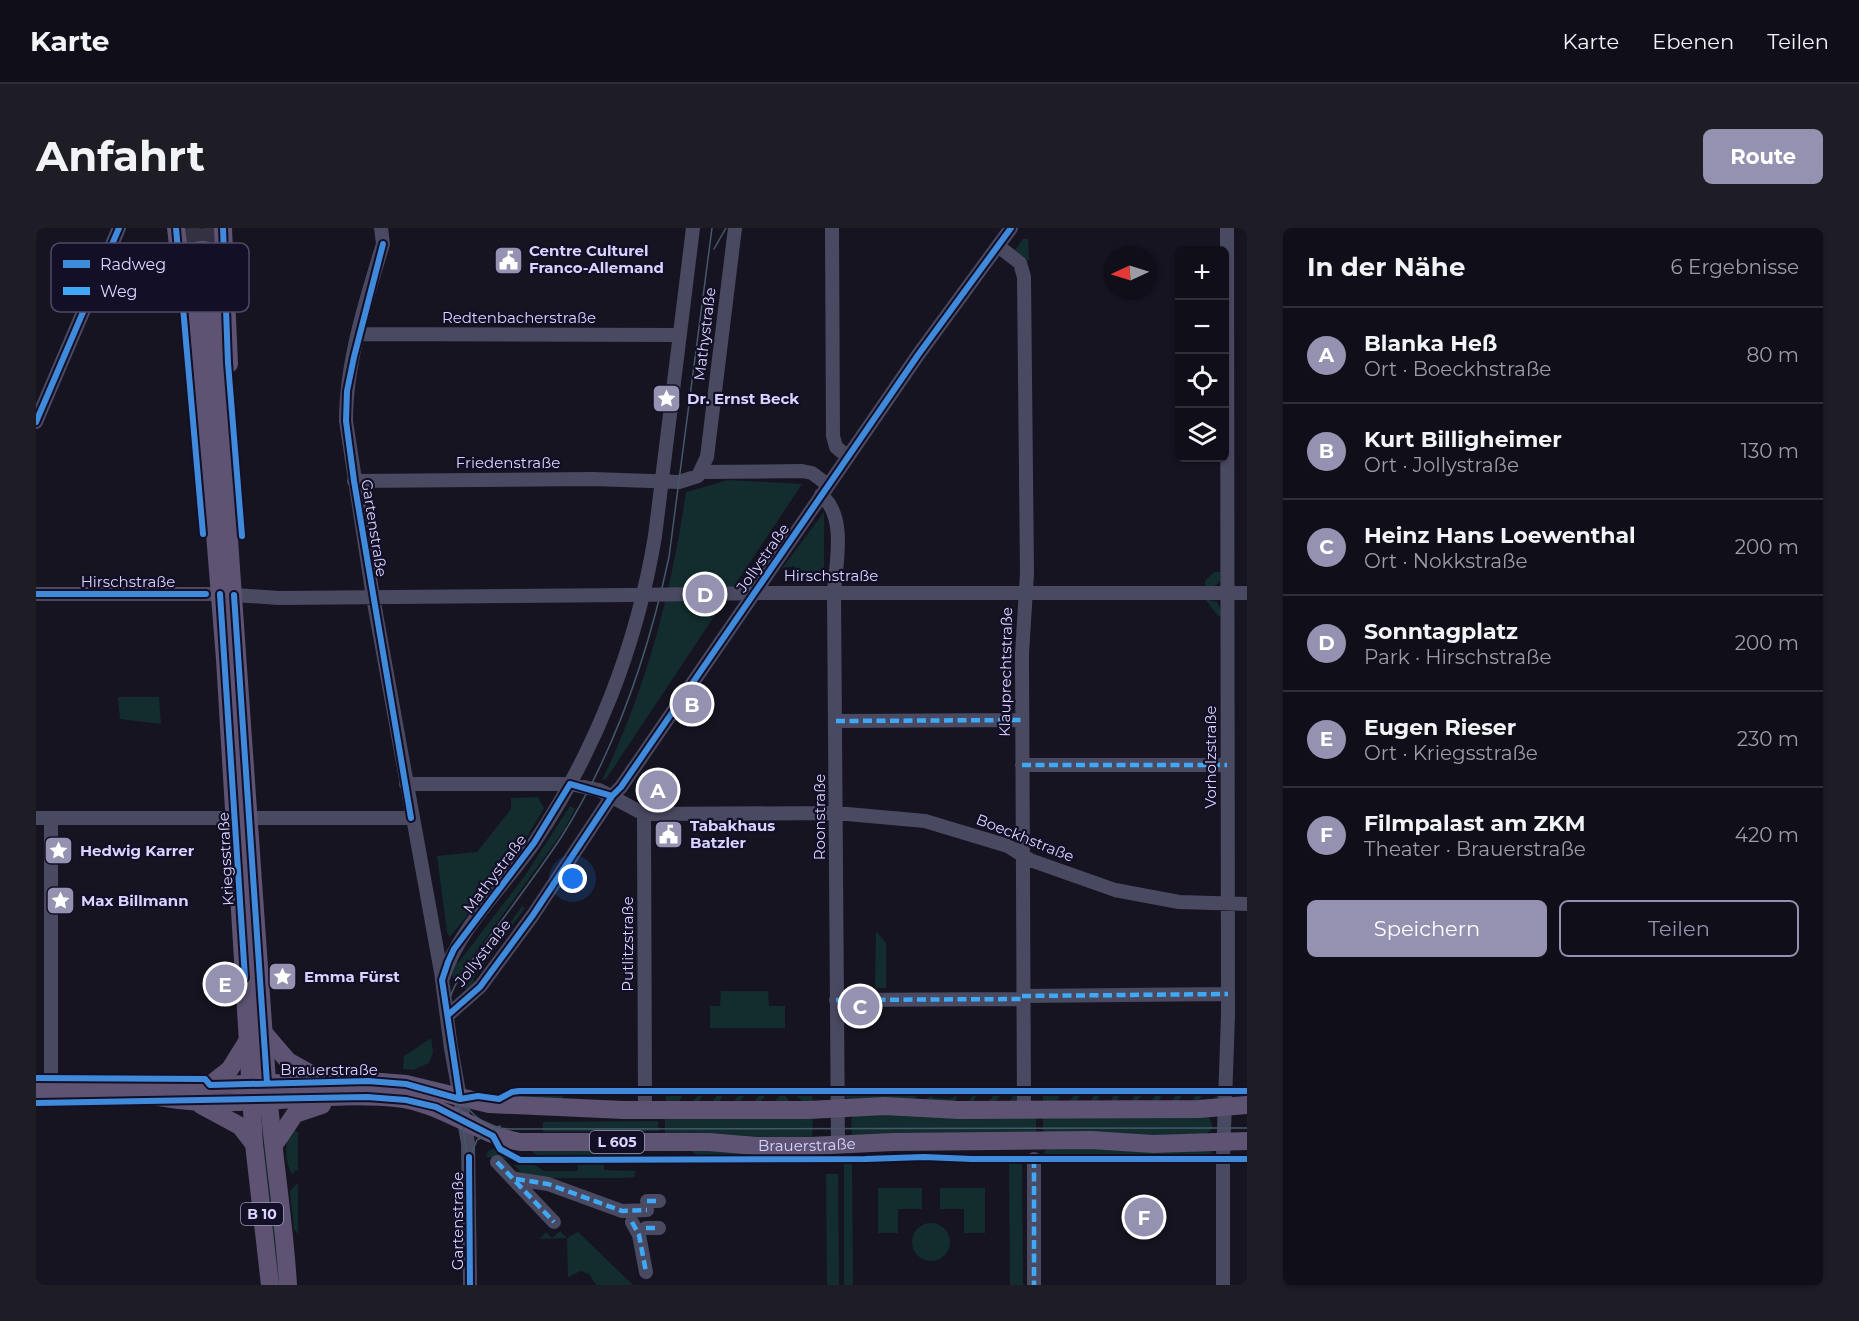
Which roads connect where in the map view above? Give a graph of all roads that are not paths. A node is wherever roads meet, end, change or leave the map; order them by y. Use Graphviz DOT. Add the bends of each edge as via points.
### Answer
graph roads {
  1 [pos="119,228"];
  2 [pos="176,228"];
  3 [pos="223,228"];
  4 [pos="381,228"];
  5 [pos="693,228"];
  6 [pos="735,228"];
  7 [pos="832,228"];
  8 [pos="1011,228"];
  9 [pos="1227,228"];
  10 [pos="113,243"];
  11 [pos="185,243"];
  12 [pos="216,243"];
  13 [pos="998,246"];
  14 [pos="83,312"];
  15 [pos="203,312"];
  16 [pos="214,312"];
  17 [pos="359,334"];
  18 [pos="680,335"];
  19 [pos="36,422"];
  20 [pos="848,457"];
  21 [pos="701,472"];
  22 [pos="354,481"];
  23 [pos="662,481"];
  24 [pos="824,490"];
  25 [pos="227,586"];
  26 [pos="834,592"];
  27 [pos="1024,593"];
  28 [pos="1227,593"];
  29 [pos="1247,593"];
  30 [pos="36,594"];
  31 [pos="373,597"];
  32 [pos="1022,720"];
  33 [pos="836,721"];
  34 [pos="1022,765"];
  35 [pos="1227,765"];
  36 [pos="406,784"];
  37 [pos="570,784"];
  38 [pos="612,796"];
  39 [pos="837,813"];
  40 [pos="644,814"];
  41 [pos="36,818"];
  42 [pos="51,818"];
  43 [pos="243,818"];
  44 [pos="411,818"];
  45 [pos="1022,855"];
  46 [pos="1228,904"];
  47 [pos="1247,904"];
  48 [pos="442,980"];
  49 [pos="1228,994"];
  50 [pos="1022,997"];
  51 [pos="836,1000"];
  52 [pos="448,1015"];
  53 [pos="256,1036"];
  54 [pos="324,1081"];
  55 [pos="210,1084"];
  56 [pos="44,1091"];
  57 [pos="134,1091"];
  58 [pos="259,1092"];
  59 [pos="337,1097"];
  60 [pos="460,1099"];
  61 [pos="188,1101"];
  62 [pos="1247,1105"];
  63 [pos="1227,1107"];
  64 [pos="837,1108"];
  65 [pos="645,1110"];
  66 [pos="1024,1110"];
  67 [pos="464,1120"];
  68 [pos="1247,1141"];
  69 [pos="1224,1143"];
  70 [pos="254,1144"];
  71 [pos="274,1145"];
  72 [pos="838,1145"];
  73 [pos="1034,1159"];
  74 [pos="497,1162"];
  75 [pos="516,1179"];
  76 [pos="651,1204"];
  77 [pos="554,1222"];
  78 [pos="632,1222"];
  79 [pos="646,1272"];
  80 [pos="270,1285"];
  81 [pos="288,1285"];
  82 [pos="470,1285"];
  83 [pos="1034,1285"];
  84 [pos="1223,1285"];
  1 -- 10 [label="street"];
  2 -- 11 [label="main road, Kriegsstraße"];
  3 -- 12 [label="main road, Kriegsstraße"];
  4 -- 17 [label="street, Gartenstraße" via="383,244"];
  5 -- 18 [label="street, Mathystraße"];
  6 -- 21 [label="street, Mathystraße" via="707,457"];
  7 -- 20 [label="street" via="833,436 836,447"];
  8 -- 13 [label="street, Jollystraße"];
  9 -- 28 [label="street, Vorholzstraße"];
  13 -- 20 [label="street, Jollystraße"];
  13 -- 27 [label="street, Klauprechtstraße" via="1024,270"];
  14 -- 19 [label="street"];
  15 -- 25 [label="main road, Kriegsstraße / B 10" via="203,534 217,552"];
  16 -- 25 [label="main road, Kriegsstraße" via="228,363 242,536"];
  17 -- 18 [label="street, Redtenbacherstraße"];
  17 -- 22 [label="street, Gartenstraße" via="346,411"];
  18 -- 23 [label="street, Mathystraße"];
  20 -- 24 [label="street, Jollystraße"];
  21 -- 23 [label="street" via="692,480"];
  21 -- 24 [label="street" via="802,471 812,473"];
  22 -- 23 [label="street, Friedenstraße"];
  22 -- 31 [label="street, Gartenstraße"];
  23 -- 37 [label="street, Mathystraße" via="651,560 631,641"];
  24 -- 26 [label="street, Roonstraße" via="837,522"];
  24 -- 38 [label="street, Jollystraße"];
  25 -- 30 [label="street, Hirschstraße"];
  25 -- 31 [label="street, Hirschstraße" via="279,598"];
  25 -- 43 [label="main road, Kriegsstraße / B 10"];
  25 -- 43 [label="main road, Kriegsstraße / B 10" via="237,624"];
  26 -- 27 [label="street, Hirschstraße"];
  26 -- 31 [label="street, Hirschstraße, bridge"];
  26 -- 33 [label="street, Roonstraße"];
  27 -- 28 [label="street, Hirschstraße"];
  27 -- 32 [label="street, Klauprechtstraße"];
  28 -- 29 [label="street, Hirschstraße"];
  28 -- 35 [label="street, Vorholzstraße"];
  31 -- 36 [label="street, Gartenstraße"];
  32 -- 33 [label="street"];
  32 -- 34 [label="street, Klauprechtstraße"];
  33 -- 39 [label="street, Roonstraße"];
  34 -- 35 [label="street"];
  34 -- 45 [label="street, Klauprechtstraße"];
  35 -- 46 [label="street, Vorholzstraße"];
  36 -- 37 [label="street"];
  36 -- 44 [label="street, Gartenstraße"];
  37 -- 38 [label="street"];
  37 -- 48 [label="street, Mathystraße" via="534,843 454,949"];
  38 -- 40 [label="street"];
  38 -- 52 [label="street, Jollystraße" via="480,987"];
  39 -- 40 [label="street, Boeckhstraße"];
  39 -- 45 [label="street, Boeckhstraße" via="937,824 1008,846"];
  39 -- 51 [label="street, Roonstraße"];
  40 -- 65 [label="street, Putlitzstraße"];
  41 -- 42 [label="street"];
  42 -- 43 [label="street"];
  42 -- 56 [label="street"];
  43 -- 44 [label="street"];
  43 -- 53 [label="main road, Kriegsstraße / B 10"];
  44 -- 48 [label="street, Gartenstraße"];
  45 -- 46 [label="street, Boeckhstraße" via="1093,884 1136,896"];
  45 -- 50 [label="street, Klauprechtstraße"];
  46 -- 47 [label="street, Boeckhstraße"];
  46 -- 49 [label="street, Vorholzstraße"];
  48 -- 52 [label="street, Gartenstraße"];
  49 -- 50 [label="street"];
  49 -- 63 [label="street, Vorholzstraße"];
  50 -- 51 [label="street"];
  50 -- 66 [label="street, Klauprechtstraße"];
  51 -- 64 [label="street, Roonstraße"];
  52 -- 60 [label="street, Gartenstraße"];
  53 -- 54 [label="main road" via="288,1061"];
  53 -- 55 [label="main road" via="230,1069"];
  53 -- 58 [label="main road, Kriegsstraße / B 10"];
  54 -- 58 [label="main road, Brauerstraße / L 605"];
  54 -- 60 [label="main road, Brauerstraße / L 605" via="388,1082"];
  55 -- 57 [label="main road, L 605"];
  55 -- 58 [label="main road, L 605"];
  56 -- 57 [label="main road, L 605"];
  57 -- 61 [label="main road, L 605"];
  58 -- 59 [label="main road, Brauerstraße / L 605"];
  58 -- 61 [label="main road, L 605"];
  58 -- 70 [label="main road, Kriegsstraße / B 10"];
  58 -- 71 [label="main road, Kriegsstraße / B 10"];
  59 -- 67 [label="main road, Brauerstraße / L 605" via="406,1100 434,1106"];
  59 -- 71 [label="main road" via="295,1114"];
  60 -- 65 [label="main road, Brauerstraße / L 605" via="511,1106"];
  60 -- 67 [label="street, Gartenstraße"];
  61 -- 70 [label="main road" via="223,1114 240,1126"];
  62 -- 63 [label="main road, Brauerstraße / L 605"];
  63 -- 66 [label="main road, Brauerstraße / L 605"];
  63 -- 69 [label="street, Vorholzstraße"];
  64 -- 65 [label="main road, Brauerstraße / L 605"];
  64 -- 66 [label="main road, Brauerstraße / L 605"];
  64 -- 72 [label="street, Roonstraße"];
  67 -- 72 [label="main road, Brauerstraße / L 605" via="493,1136 520,1142"];
  67 -- 82 [label="street, Gartenstraße" via="469,1158"];
  68 -- 69 [label="main road, Brauerstraße / L 605"];
  69 -- 72 [label="main road, Brauerstraße / L 605" via="1040,1140"];
  69 -- 84 [label="street, Vorholzstraße"];
  70 -- 80 [label="main road, Kriegsstraße / B 10"];
  71 -- 81 [label="main road, Kriegsstraße / B 10"];
  73 -- 83 [label="street"];
  74 -- 75 [label="street"];
  75 -- 76 [label="street" via="548,1184 622,1211"];
  75 -- 77 [label="street"];
  78 -- 79 [label="street" via="639,1235"];
}
